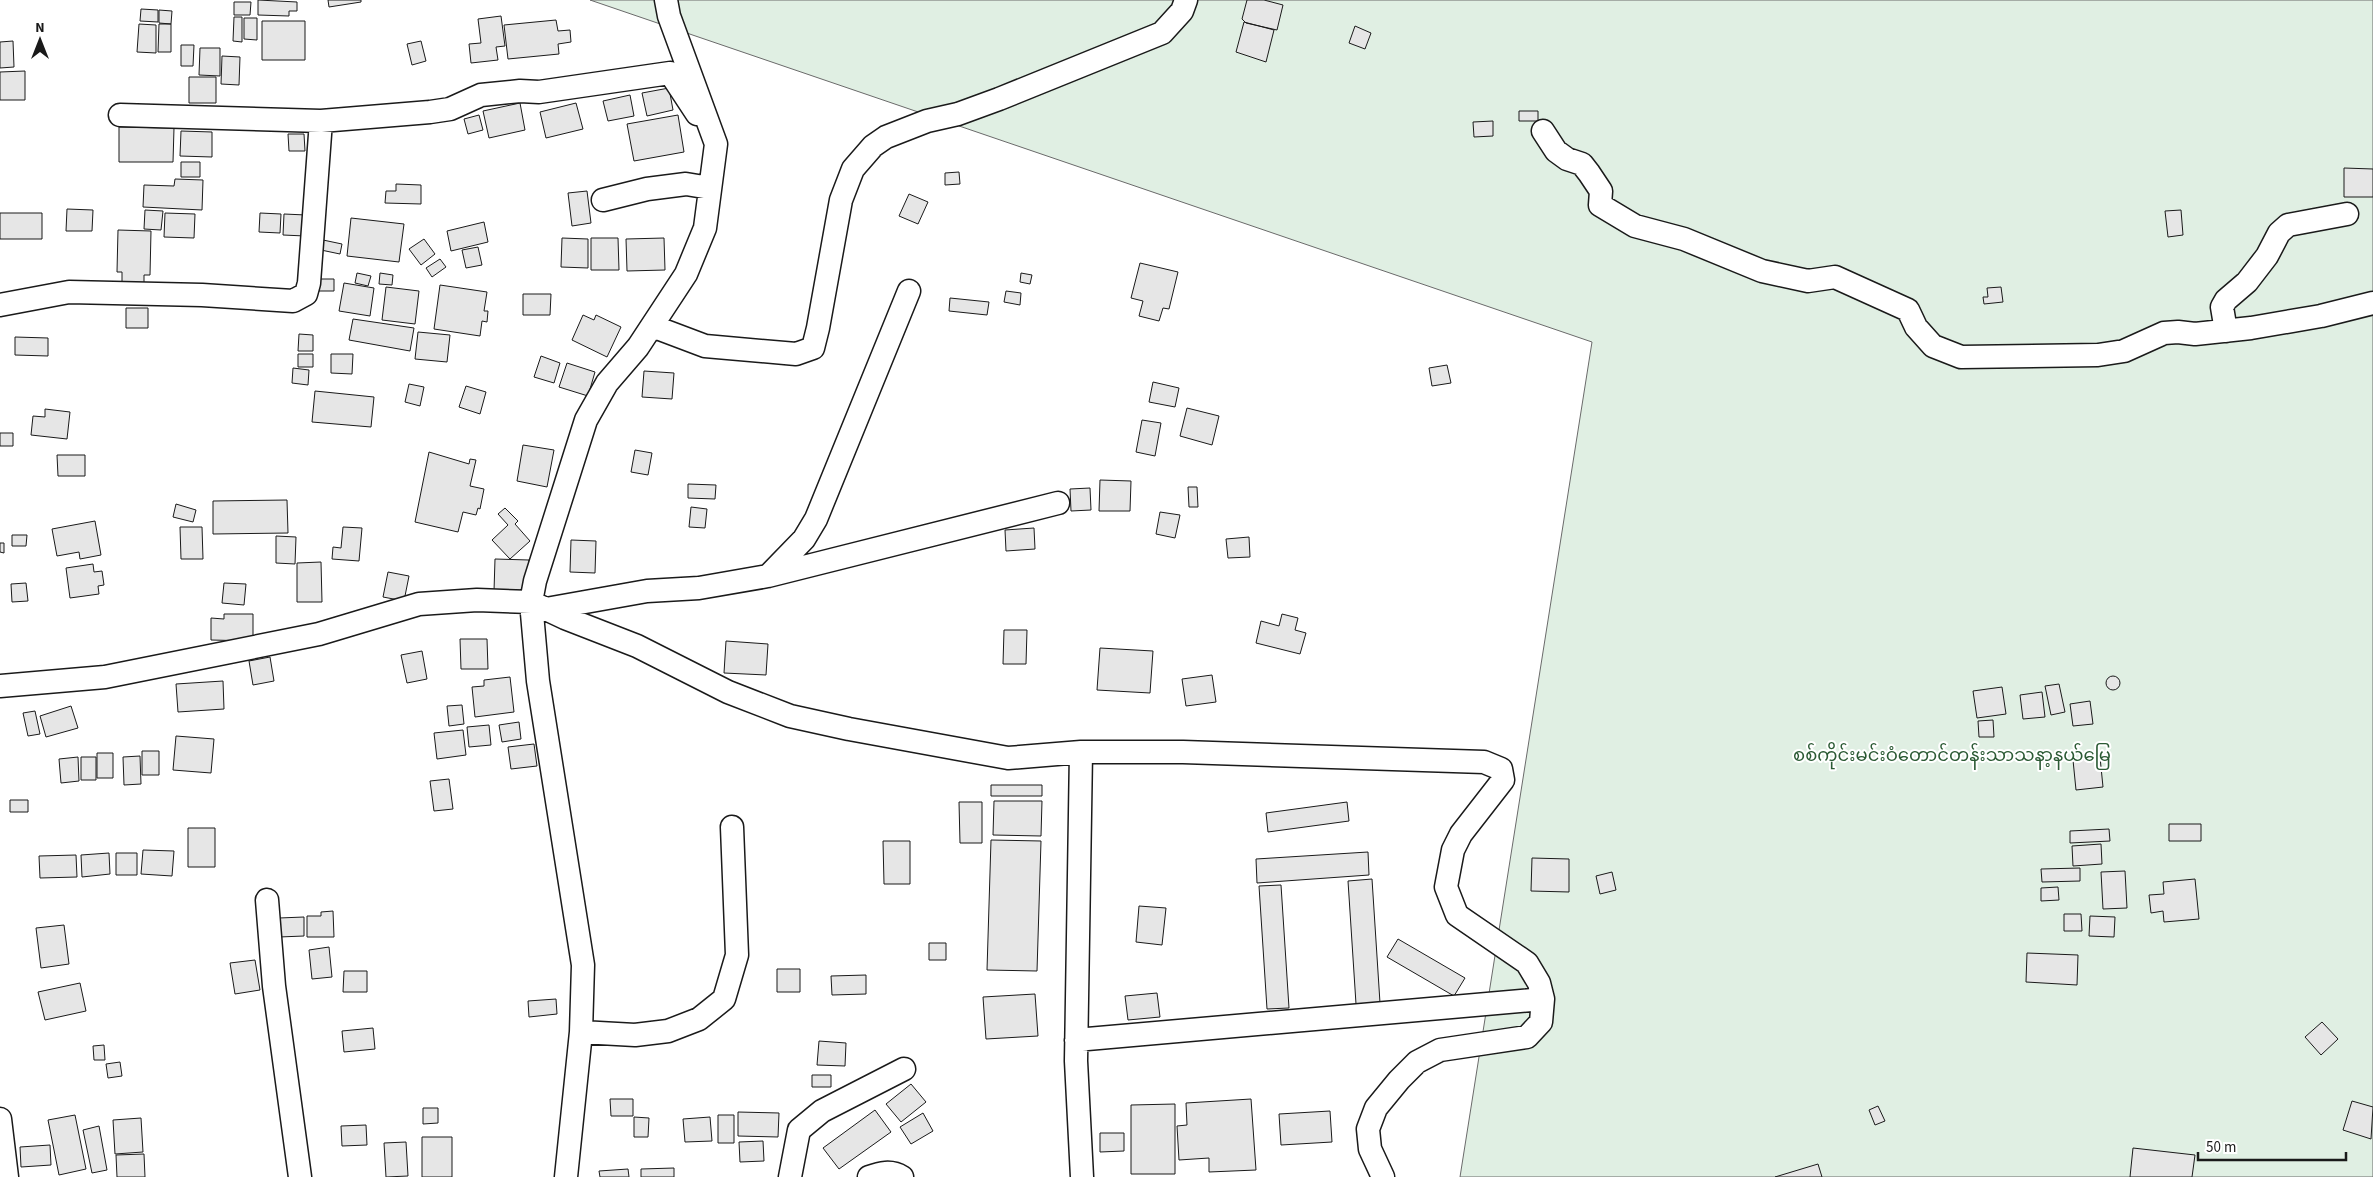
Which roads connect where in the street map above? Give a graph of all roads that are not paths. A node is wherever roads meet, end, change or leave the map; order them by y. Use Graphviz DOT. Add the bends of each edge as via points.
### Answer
graph roads {
  1 [pos="666,0"];
  2 [pos="1186,0"];
  3 [pos="120,115"];
  4 [pos="321,121"];
  5 [pos="1543,131"];
  6 [pos="716,144"];
  7 [pos="710,188"];
  8 [pos="603,200"];
  9 [pos="2347,214"];
  10 [pos="909,291"];
  11 [pos="2373,303"];
  12 [pos="0,305"];
  13 [pos="652,326"];
  14 [pos="2226,331"];
  15 [pos="1058,503"];
  16 [pos="768,576"];
  17 [pos="538,606"];
  18 [pos="0,686"];
  19 [pos="1081,752"];
  20 [pos="732,827"];
  21 [pos="267,900"];
  22 [pos="1543,999"];
  23 [pos="581,1032"];
  24 [pos="1076,1040"];
  25 [pos="904,1069"];
  26 [pos="0,1119"];
  27 [pos="7,1177"];
  28 [pos="300,1177"];
  29 [pos="566,1177"];
  30 [pos="790,1177"];
  31 [pos="869,1177"];
  32 [pos="902,1177"];
  33 [pos="1082,1177"];
  34 [pos="1383,1177"];
  1 -- 6 [label="street"];
  2 -- 13 [label="street" via="1182,10 1162,33 999,99 886,137 873,146 853,169 844,189 836,216 813,348 796,354 705,346"];
  3 -- 4 [label="street"];
  4 -- 6 [label="street" via="430,112 450,109 481,96 520,90 539,92 670,73"];
  4 -- 12 [label="street" via="306,294 293,301 202,294 69,292"];
  5 -- 14 [label="street" via="1556,151 1582,164 1589,173 1601,191 1600,205 1635,226 1684,239 1784,277 1808,281 1835,277 1908,310 1916,327 1933,346 1960,357 2098,355 2124,351 2164,333"];
  6 -- 7 [label="street"];
  7 -- 8 [label="street" via="686,184"];
  7 -- 13 [label="street" via="705,228 686,274"];
  9 -- 14 [label="street" via="2288,225 2279,233 2267,256 2247,282 2222,307"];
  10 -- 16 [label="street" via="816,519 804,539"];
  11 -- 14 [label="street" via="2321,316"];
  13 -- 17 [label="street" via="607,383 586,420 534,580"];
  15 -- 16 [label="street"];
  16 -- 17 [label="street" via="699,588 638,592"];
  17 -- 18 [label="street" via="477,600 419,604 319,634 105,677"];
  17 -- 19 [label="street" via="637,646 728,692 790,716 1008,758"];
  17 -- 23 [label="street" via="539,690 582,965"];
  19 -- 22 [label="street" via="1183,752 1484,762 1501,769 1503,780 1460,834 1453,850 1446,887 1457,915 1527,962 1540,983"];
  19 -- 24 [label="street"];
  20 -- 23 [label="street" via="737,955 724,999 699,1019 668,1031 635,1035"];
  21 -- 28 [label="street" via="274,986"];
  22 -- 24 [label="street"];
  22 -- 34 [label="street" via="1541,1022 1527,1037 1440,1050 1417,1062 1399,1080 1376,1108 1368,1129 1370,1149"];
  23 -- 29 [label="street"];
  24 -- 33 [label="street"];
  25 -- 30 [label="street" via="822,1110 799,1130"];
  26 -- 27 [label="street"];
  31 -- 32 [label="street" via="882,1172"];
}
